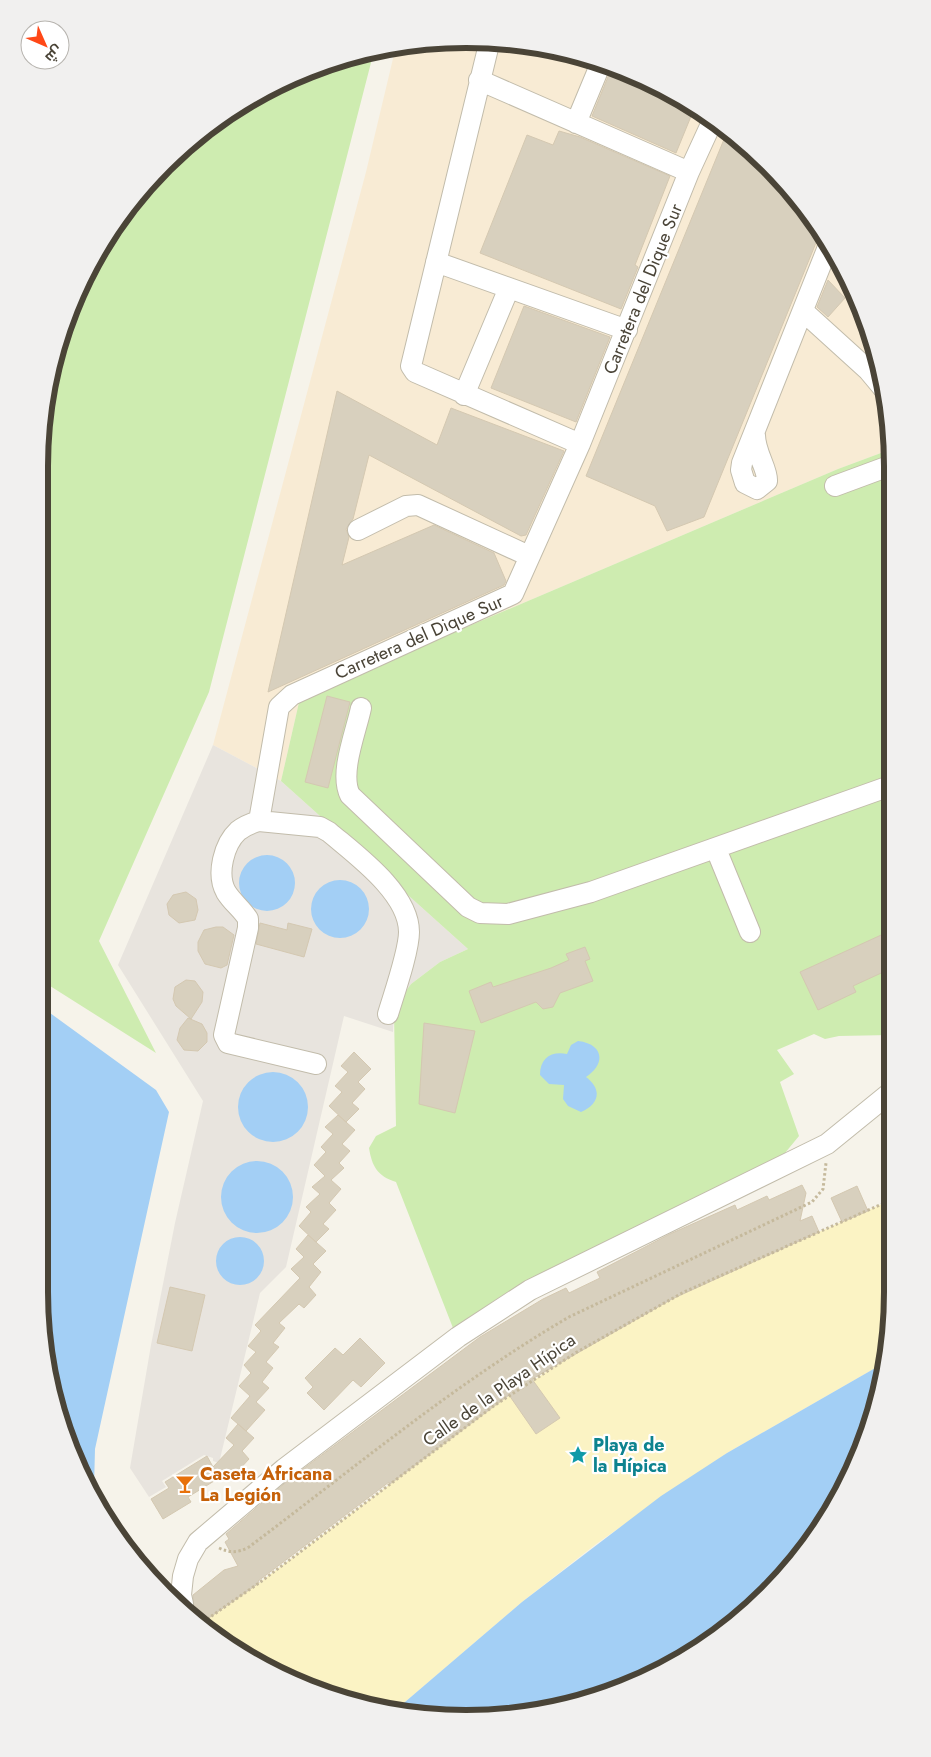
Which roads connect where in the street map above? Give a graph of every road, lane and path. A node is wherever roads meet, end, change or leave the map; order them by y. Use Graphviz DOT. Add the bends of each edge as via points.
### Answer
graph roads {
  1 [pos="488,48"];
  2 [pos="597,69"];
  3 [pos="479,80"];
  4 [pos="576,123"];
  5 [pos="710,127"];
  6 [pos="689,172"];
  7 [pos="826,254"];
  8 [pos="436,262"];
  9 [pos="509,288"];
  10 [pos="803,311"];
  11 [pos="627,330"];
  12 [pos="872,369"];
  13 [pos="464,395"];
  14 [pos="755,434"];
  15 [pos="580,444"];
  16 [pos="884,468"];
  17 [pos="835,486"];
  18 [pos="358,530"];
  19 [pos="529,556"];
  20 [pos="361,708"];
  21 [pos="884,788"];
  22 [pos="259,821"];
  23 [pos="716,849"];
  24 [pos="750,932"];
  25 [pos="388,1014"];
  26 [pos="316,1064"];
  27 [pos="884,1098"];
  28 [pos="827,1144"];
  29 [pos="884,1203"];
  30 [pos="207,1534"];
  31 [pos="182,1598"];
  32 [pos="207,1619"];
  1 -- 3 [label="lane"];
  2 -- 4 [label="lane"];
  3 -- 4 [label="lane"];
  3 -- 8 [label="lane"];
  4 -- 6 [label="lane"];
  5 -- 6 [label="lane, Carretera del Dique Sur"];
  6 -- 11 [label="lane, Carretera del Dique Sur"];
  7 -- 10 [label="lane"];
  8 -- 9 [label="lane"];
  8 -- 13 [label="lane" via="411,366 415,372"];
  9 -- 11 [label="lane"];
  9 -- 13 [label="lane"];
  10 -- 12 [label="lane"];
  10 -- 14 [label="lane"];
  11 -- 15 [label="lane, Carretera del Dique Sur"];
  13 -- 15 [label="lane"];
  15 -- 19 [label="lane, Carretera del Dique Sur"];
  16 -- 17 [label="lane"];
  18 -- 19 [label="lane" via="406,506 418,504"];
  19 -- 22 [label="lane, Carretera del Dique Sur" via="516,589 508,598 285,700 276,716"];
  20 -- 23 [label="lane" via="346,772 345,786 350,795 455,896 480,913 508,914 553,903"];
  21 -- 23 [label="lane"];
  22 -- 25 [label="lane" via="320,827 393,890 410,934"];
  22 -- 26 [label="lane" via="238,831 226,851 222,866 226,892 248,919 224,1038 228,1043"];
  23 -- 24 [label="lane"];
  27 -- 28 [label="lane"];
  28 -- 30 [label="lane" via="512,1300 284,1469"];
  28 -- 30 [label="path" via="822,1189 812,1202 570,1317 532,1339 470,1381 241,1552 218,1548"];
  29 -- 32 [label="path, Calle de la Playa Hípica" via="684,1292 577,1352 495,1405"];
  30 -- 31 [label="lane" via="188,1559"];
}
